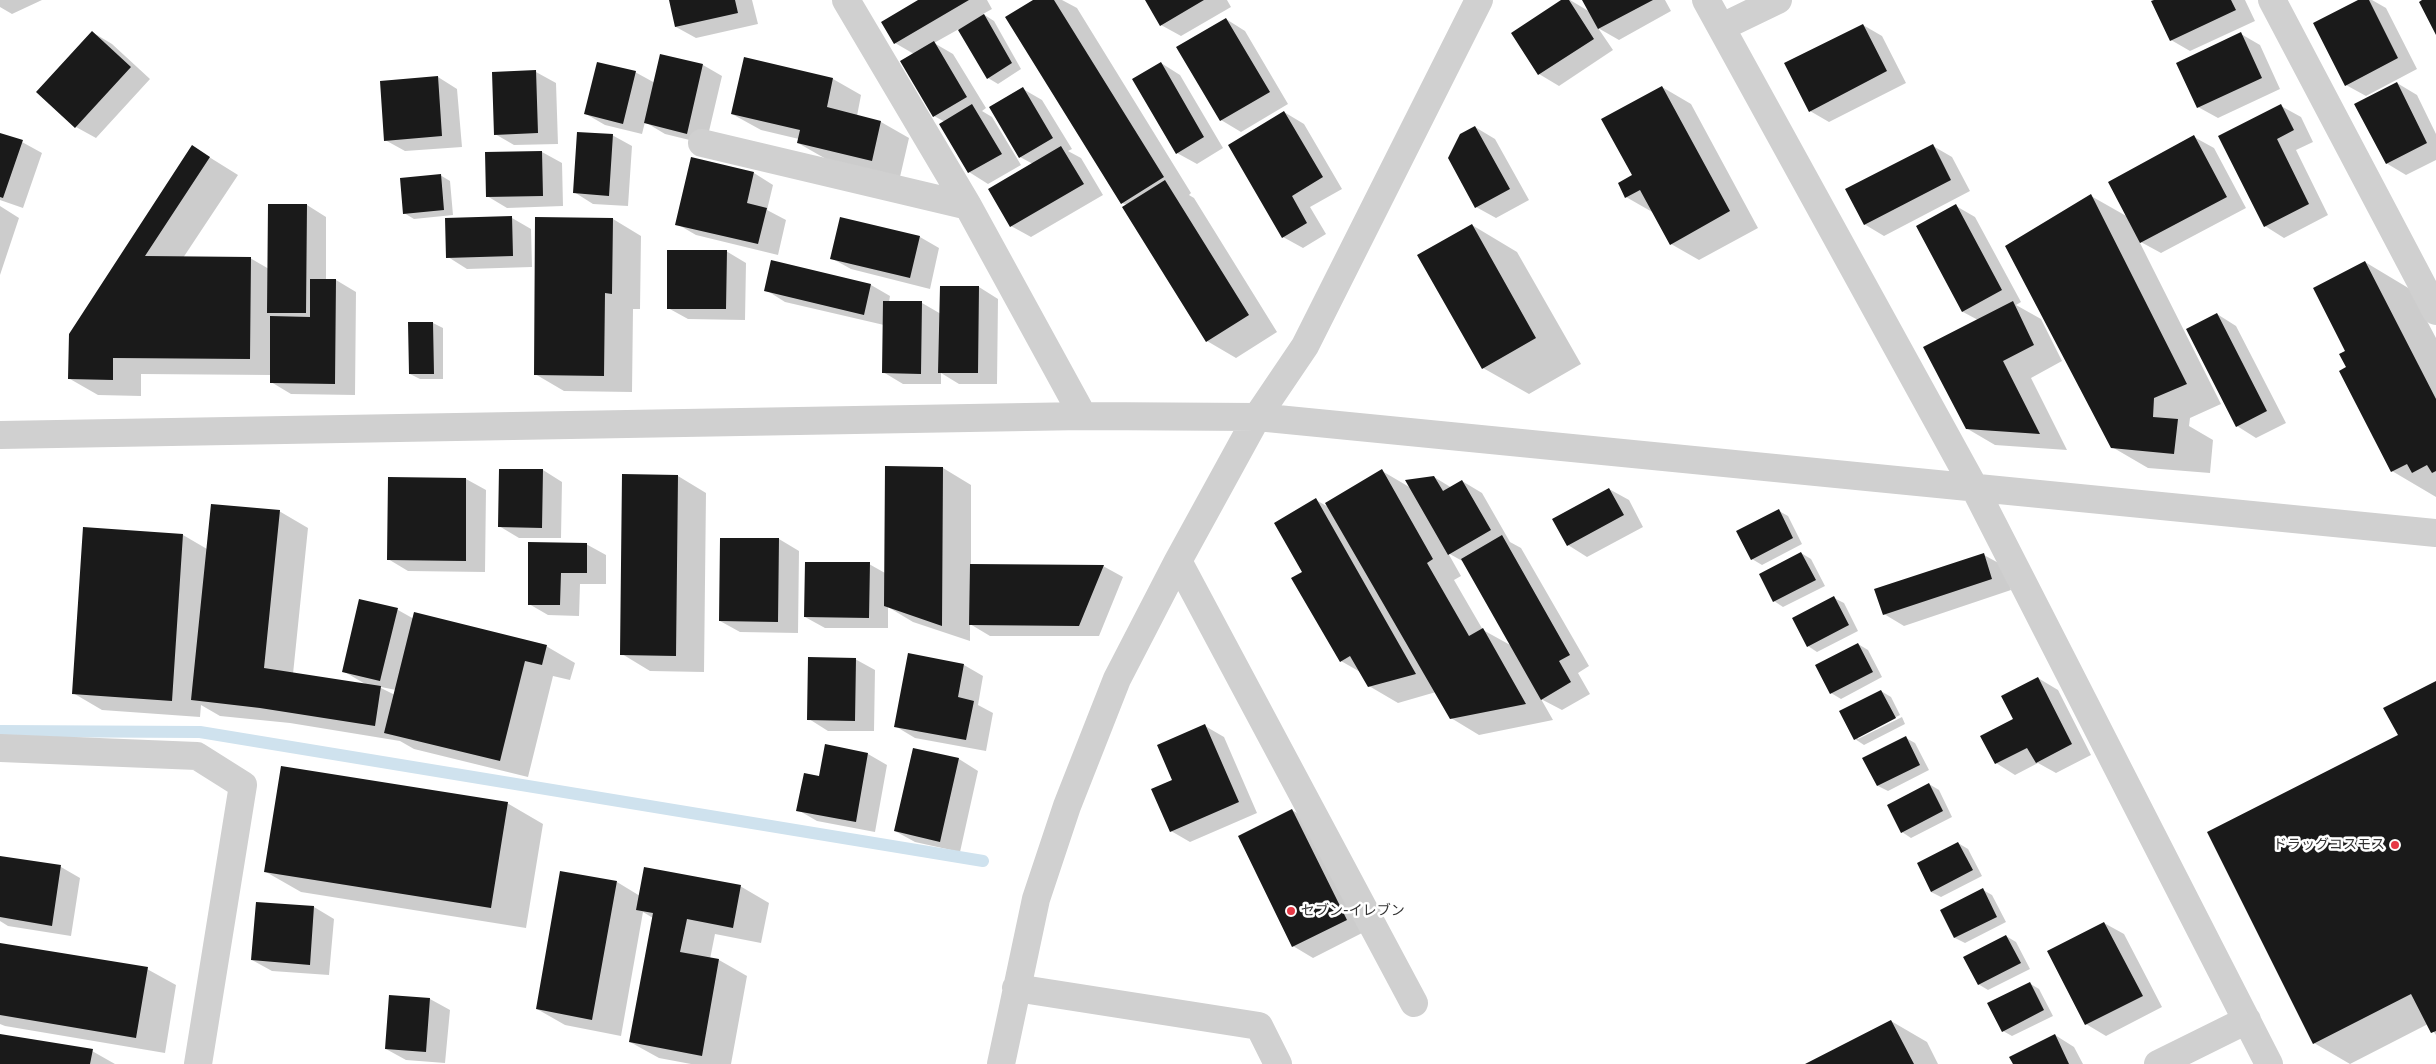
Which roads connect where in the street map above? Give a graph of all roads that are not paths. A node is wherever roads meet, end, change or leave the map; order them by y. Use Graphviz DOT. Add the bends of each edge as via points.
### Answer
graph roads {
  1 [pos="846,0"];
  2 [pos="1479,0"];
  3 [pos="1706,0"];
  4 [pos="1778,0"];
  5 [pos="2272,0"];
  6 [pos="1722,27"];
  7 [pos="702,142"];
  8 [pos="968,206"];
  9 [pos="2436,311"];
  10 [pos="1084,416"];
  11 [pos="1257,417"];
  12 [pos="0,435"];
  13 [pos="1974,487"];
  14 [pos="2436,533"];
  15 [pos="1178,561"];
  16 [pos="0,748"];
  17 [pos="1016,988"];
  18 [pos="1414,1003"];
  19 [pos="2247,1020"];
  20 [pos="198,1064"];
  21 [pos="1001,1064"];
  22 [pos="1278,1064"];
  23 [pos="2158,1064"];
  24 [pos="2269,1064"];
  1 -- 8 [label="street"];
  2 -- 11 [label="street" via="1305,346"];
  3 -- 6 [label="street"];
  4 -- 6 [label="street"];
  5 -- 9 [label="street"];
  6 -- 13 [label="street"];
  7 -- 8 [label="street"];
  8 -- 10 [label="street"];
  10 -- 11 [label="street"];
  10 -- 12 [label="street"];
  11 -- 13 [label="street"];
  11 -- 15 [label="street"];
  13 -- 14 [label="street"];
  13 -- 19 [label="street"];
  15 -- 17 [label="street" via="1117,680 1067,806 1036,899"];
  15 -- 18 [label="street"];
  16 -- 20 [label="street" via="197,756 243,785"];
  17 -- 21 [label="street"];
  17 -- 22 [label="street" via="1259,1026"];
  19 -- 23 [label="street"];
  19 -- 24 [label="street"];
}
